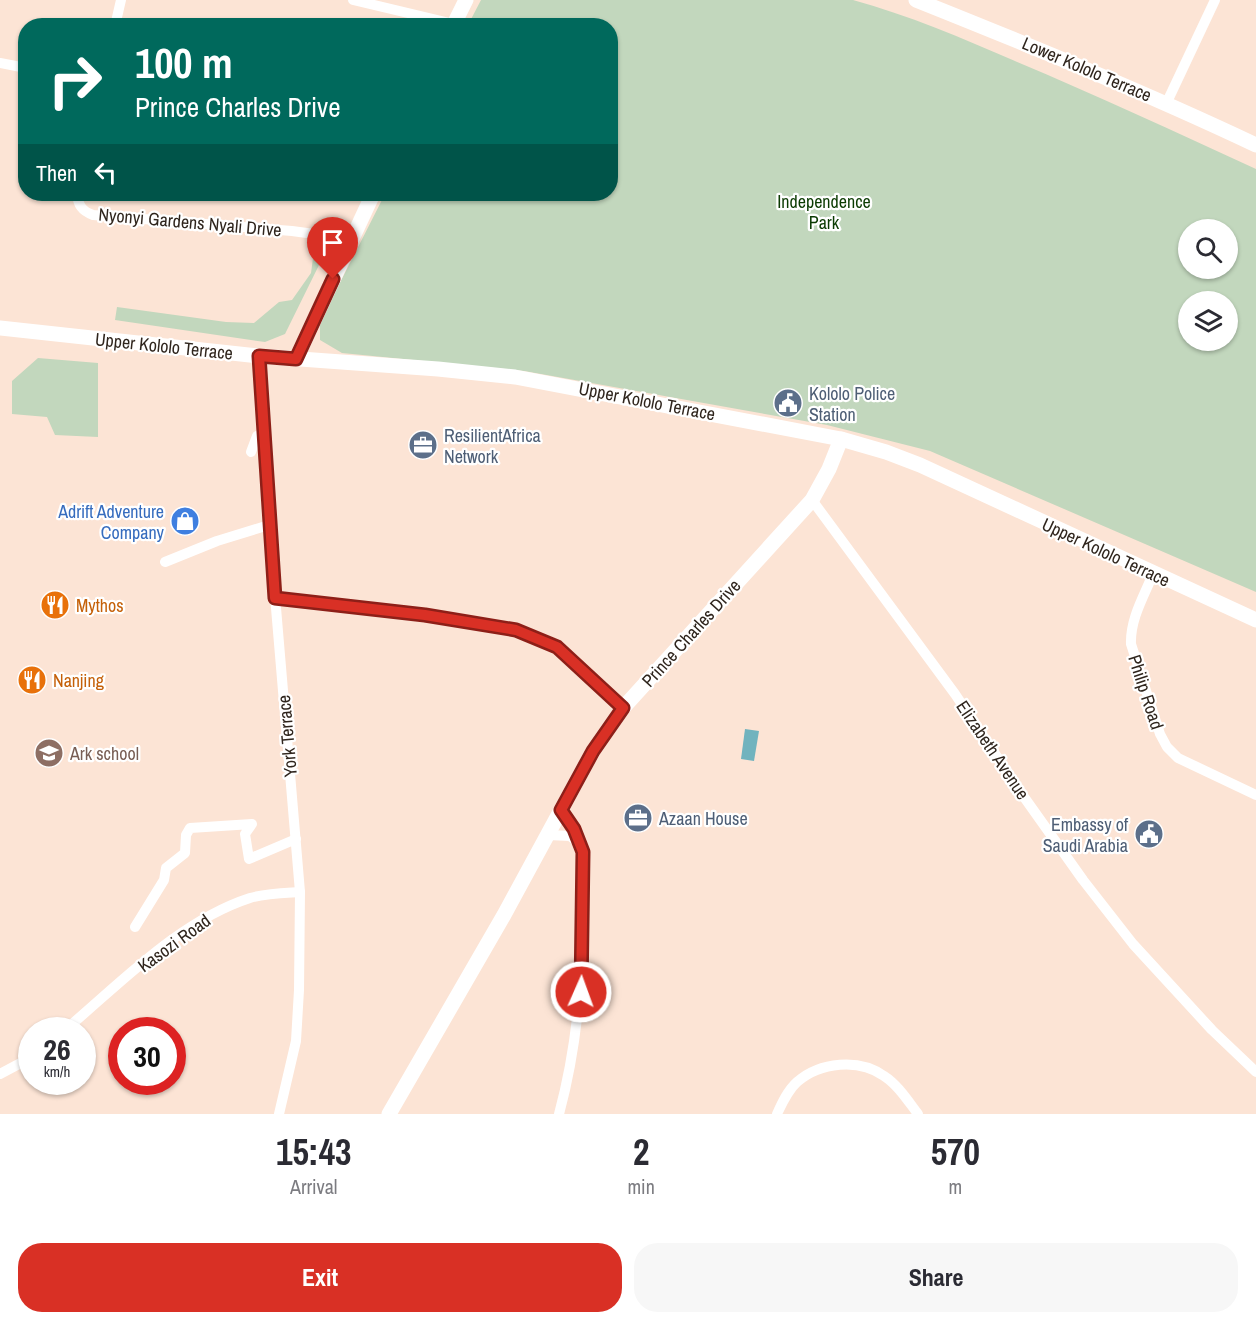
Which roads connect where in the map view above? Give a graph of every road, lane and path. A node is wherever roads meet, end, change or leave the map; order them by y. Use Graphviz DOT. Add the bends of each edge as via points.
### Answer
graph roads {
  1 [pos="121,0"];
  2 [pos="353,0"];
  3 [pos="465,0"];
  4 [pos="916,0"];
  5 [pos="1215,0"];
  6 [pos="117,18"];
  7 [pos="426,18"];
  8 [pos="457,18"];
  9 [pos="0,63"];
  10 [pos="18,66"];
  11 [pos="1167,102"];
  12 [pos="1256,145"];
  13 [pos="77,201"];
  14 [pos="370,201"];
  15 [pos="351,239"];
  16 [pos="0,328"];
  17 [pos="259,356"];
  18 [pos="296,359"];
  19 [pos="263,433"];
  20 [pos="841,439"];
  21 [pos="251,452"];
  22 [pos="812,500"];
  23 [pos="269,525"];
  24 [pos="165,562"];
  25 [pos="1153,574"];
  26 [pos="275,598"];
  27 [pos="1256,620"];
  28 [pos="623,708"];
  29 [pos="1256,795"];
  30 [pos="561,810"];
  31 [pos="548,835"];
  32 [pos="296,839"];
  33 [pos="581,845"];
  34 [pos="300,892"];
  35 [pos="135,927"];
  36 [pos="80,1017"];
  37 [pos="18,1064"];
  38 [pos="1256,1072"];
  39 [pos="0,1074"];
  40 [pos="279,1114"];
  41 [pos="389,1114"];
  42 [pos="559,1114"];
  43 [pos="777,1114"];
  44 [pos="918,1114"];
  1 -- 6 [label="street"];
  2 -- 7 [label="street"];
  3 -- 8 [label="street"];
  4 -- 11 [label="street, Lower Kololo Terrace"];
  5 -- 11 [label="street"];
  9 -- 10 [label="street"];
  11 -- 12 [label="street, Lower Kololo Terrace"];
  13 -- 15 [label="street, Nyonyi Gardens Nyali Drive" via="85,212 93,215"];
  14 -- 15 [label="street"];
  15 -- 18 [label="street"];
  16 -- 17 [label="street, Upper Kololo Terrace"];
  17 -- 18 [label="street, Upper Kololo Terrace"];
  17 -- 19 [label="street, York Terrace"];
  18 -- 20 [label="street, Upper Kololo Terrace" via="514,377"];
  19 -- 21 [label="street" via="256,436"];
  19 -- 23 [label="street, York Terrace"];
  20 -- 22 [label="street, Prince Charles Drive"];
  20 -- 25 [label="street, Upper Kololo Terrace" via="920,465"];
  22 -- 28 [label="street, Prince Charles Drive"];
  22 -- 38 [label="street, Elizabeth Avenue" via="955,694 1083,880 1154,969"];
  23 -- 24 [label="street"];
  23 -- 26 [label="street, York Terrace"];
  25 -- 27 [label="street, Upper Kololo Terrace"];
  25 -- 29 [label="street, Philip Road" via="1135,618 1131,644 1160,734 1178,758"];
  26 -- 28 [label="street" via="516,630 557,647"];
  26 -- 32 [label="street, York Terrace"];
  28 -- 30 [label="street, Prince Charles Drive" via="593,751"];
  30 -- 31 [label="street, Prince Charles Drive"];
  30 -- 33 [label="street"];
  31 -- 33 [label="street" via="570,836"];
  31 -- 41 [label="street, Prince Charles Drive"];
  32 -- 34 [label="street, York Terrace"];
  32 -- 35 [label="street" via="249,859 245,834 252,824 190,828 185,853 166,868 164,880"];
  33 -- 42 [label="street" via="581,992"];
  34 -- 36 [label="street, Kasozi Road" via="252,898 194,925"];
  34 -- 40 [label="street, York Terrace" via="296,1041"];
  37 -- 39 [label="street"];
  43 -- 44 [label="street" via="795,1084 804,1077 848,1064 871,1068 886,1076"];
}
